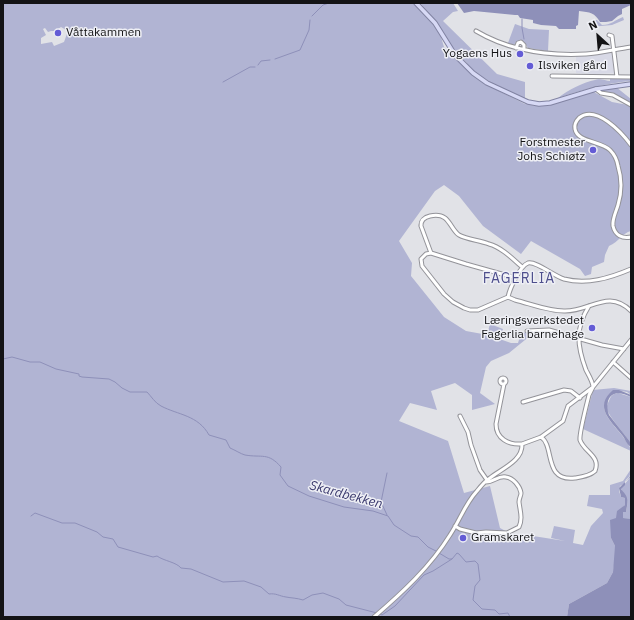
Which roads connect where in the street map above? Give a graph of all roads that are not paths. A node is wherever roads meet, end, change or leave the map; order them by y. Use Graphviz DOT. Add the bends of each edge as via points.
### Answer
graph roads {
  1 [pos="416,3"];
  2 [pos="476,30"];
  3 [pos="609,35"];
  4 [pos="631,47"];
  5 [pos="516,48"];
  6 [pos="524,49"];
  7 [pos="613,49"];
  8 [pos="552,76"];
  9 [pos="617,77"];
  10 [pos="631,77"];
  11 [pos="631,84"];
  12 [pos="596,89"];
  13 [pos="631,105"];
  14 [pos="631,145"];
  15 [pos="631,237"];
  16 [pos="431,253"];
  17 [pos="522,267"];
  18 [pos="631,269"];
  19 [pos="516,278"];
  20 [pos="508,297"];
  21 [pos="590,306"];
  22 [pos="631,311"];
  23 [pos="526,330"];
  24 [pos="579,338"];
  25 [pos="631,340"];
  26 [pos="624,349"];
  27 [pos="613,362"];
  28 [pos="631,378"];
  29 [pos="504,384"];
  30 [pos="593,387"];
  31 [pos="580,398"];
  32 [pos="523,402"];
  33 [pos="460,416"];
  34 [pos="540,436"];
  35 [pos="522,444"];
  36 [pos="486,481"];
  37 [pos="455,526"];
  38 [pos="374,617"];
  1 -- 12 [label="main road" via="435,24 455,55 487,83 534,104 550,104"];
  2 -- 5 [label="street" via="491,39"];
  3 -- 7 [label="street" via="612,36"];
  4 -- 7 [label="street"];
  5 -- 6 [label="street"];
  5 -- 6 [label="street" via="520,42"];
  6 -- 7 [label="street" via="548,53 586,54"];
  7 -- 9 [label="street"];
  8 -- 9 [label="street"];
  9 -- 10 [label="street"];
  11 -- 12 [label="main road"];
  12 -- 13 [label="street"];
  14 -- 15 [label="street" via="619,130 602,118 585,115 576,122 575,129 579,136 611,150 616,160 621,188 612,226 620,236"];
  16 -- 17 [label="street" via="421,223 426,217 440,216 460,235 494,245"];
  16 -- 19 [label="street"];
  16 -- 20 [label="street" via="422,257 421,265 453,302 476,310"];
  17 -- 18 [label="street" via="533,263 560,278 584,281 604,278"];
  17 -- 19 [label="street"];
  19 -- 20 [label="street"];
  20 -- 21 [label="street" via="562,311"];
  21 -- 22 [label="street" via="611,300 623,304"];
  21 -- 24 [label="street" via="580,322"];
  23 -- 24 [label="street" via="549,330"];
  24 -- 26 [label="street"];
  24 -- 30 [label="street" via="583,360"];
  25 -- 26 [label="street"];
  26 -- 27 [label="street"];
  27 -- 28 [label="street"];
  27 -- 30 [label="street"];
  29 -- 35 [label="street" via="496,430 507,442"];
  30 -- 31 [label="street"];
  30 -- 34 [label="street" via="580,438 596,462 596,470 593,473 572,479 558,474 552,467 545,441"];
  31 -- 32 [label="street" via="571,391 564,390"];
  31 -- 34 [label="street" via="568,406 563,421"];
  33 -- 36 [label="street"];
  34 -- 35 [label="street"];
  35 -- 36 [label="street" via="515,460"];
  36 -- 37 [label="street" via="469,501"];
  36 -- 37 [label="street" via="489,483 502,476 515,482 521,492 519,501 522,520 519,527 507,533 476,533"];
  37 -- 38 [label="street" via="418,576"];
}
